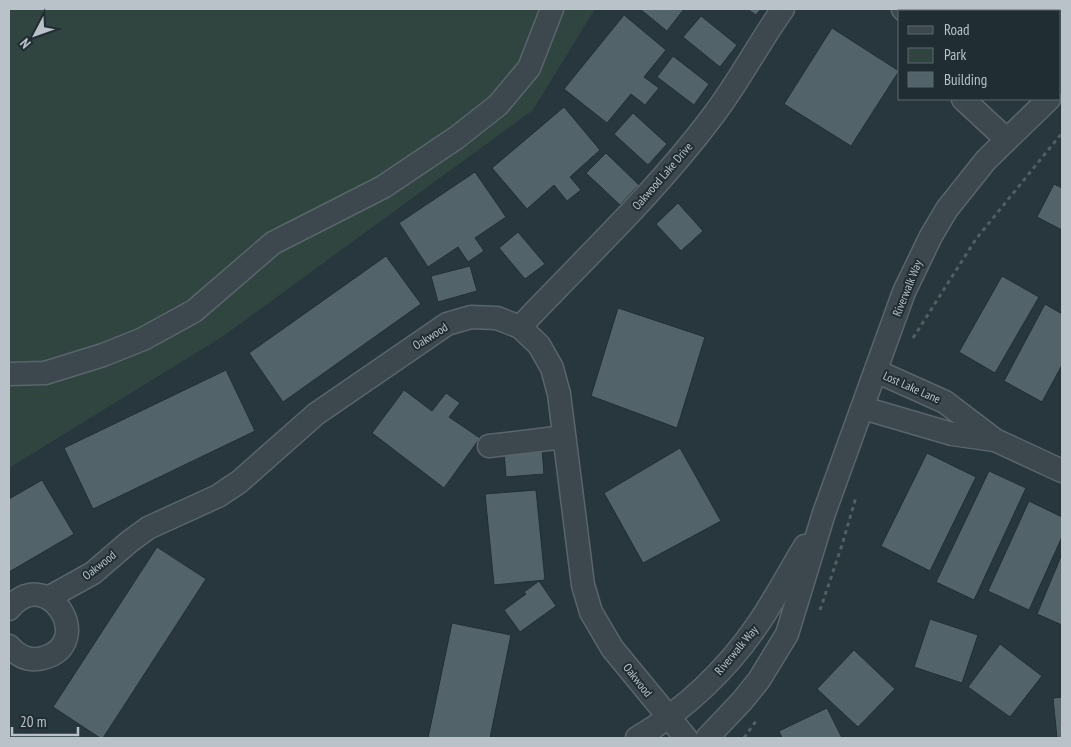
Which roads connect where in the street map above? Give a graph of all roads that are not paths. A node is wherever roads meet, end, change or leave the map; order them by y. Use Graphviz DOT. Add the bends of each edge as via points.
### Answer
graph roads {
  1 [pos="552,9"];
  2 [pos="783,9"];
  3 [pos="964,100"];
  4 [pos="1048,100"];
  5 [pos="1006,139"];
  6 [pos="520,327"];
  7 [pos="876,371"];
  8 [pos="9,374"];
  9 [pos="863,408"];
  10 [pos="564,437"];
  11 [pos="995,440"];
  12 [pos="489,446"];
  13 [pos="1062,471"];
  14 [pos="824,512"];
  15 [pos="48,598"];
  16 [pos="9,609"];
  17 [pos="9,646"];
  18 [pos="668,719"];
  19 [pos="637,738"];
  20 [pos="686,738"];
  21 [pos="707,738"];
  1 -- 8 [label="street" via="529,68 498,104 456,138 383,187 273,244 194,311 143,339 45,373"];
  2 -- 6 [label="street, Oakwood Lake Drive" via="711,119 632,211"];
  3 -- 5 [label="street"];
  4 -- 5 [label="street, Riverwalk Way"];
  5 -- 7 [label="street, Riverwalk Way" via="966,183 931,236 904,292"];
  6 -- 10 [label="street, Oakwood" via="540,345 552,368"];
  6 -- 15 [label="street, Oakwood" via="497,318 472,317 447,324 316,414 239,482 218,496 148,528 93,573"];
  7 -- 9 [label="street, Riverwalk Way"];
  7 -- 11 [label="street, Lost Lake Lane" via="945,402"];
  9 -- 11 [label="street, Lost Lake Lane" via="952,434"];
  9 -- 14 [label="street, Riverwalk Way"];
  10 -- 12 [label="street"];
  10 -- 18 [label="street, Oakwood" via="582,577 591,612 612,648"];
  11 -- 13 [label="street, Lost Lake Lane"];
  14 -- 18 [label="street, Riverwalk Way" via="758,625 729,661"];
  14 -- 21 [label="street, Riverwalk Way" via="787,634 759,680"];
  15 -- 16 [label="street" via="25,596"];
  15 -- 17 [label="street" via="61,607 66,618 67,630 60,648 52,656 28,659"];
  18 -- 19 [label="street, Riverwalk Way"];
  18 -- 20 [label="street, Oakwood"];
}
